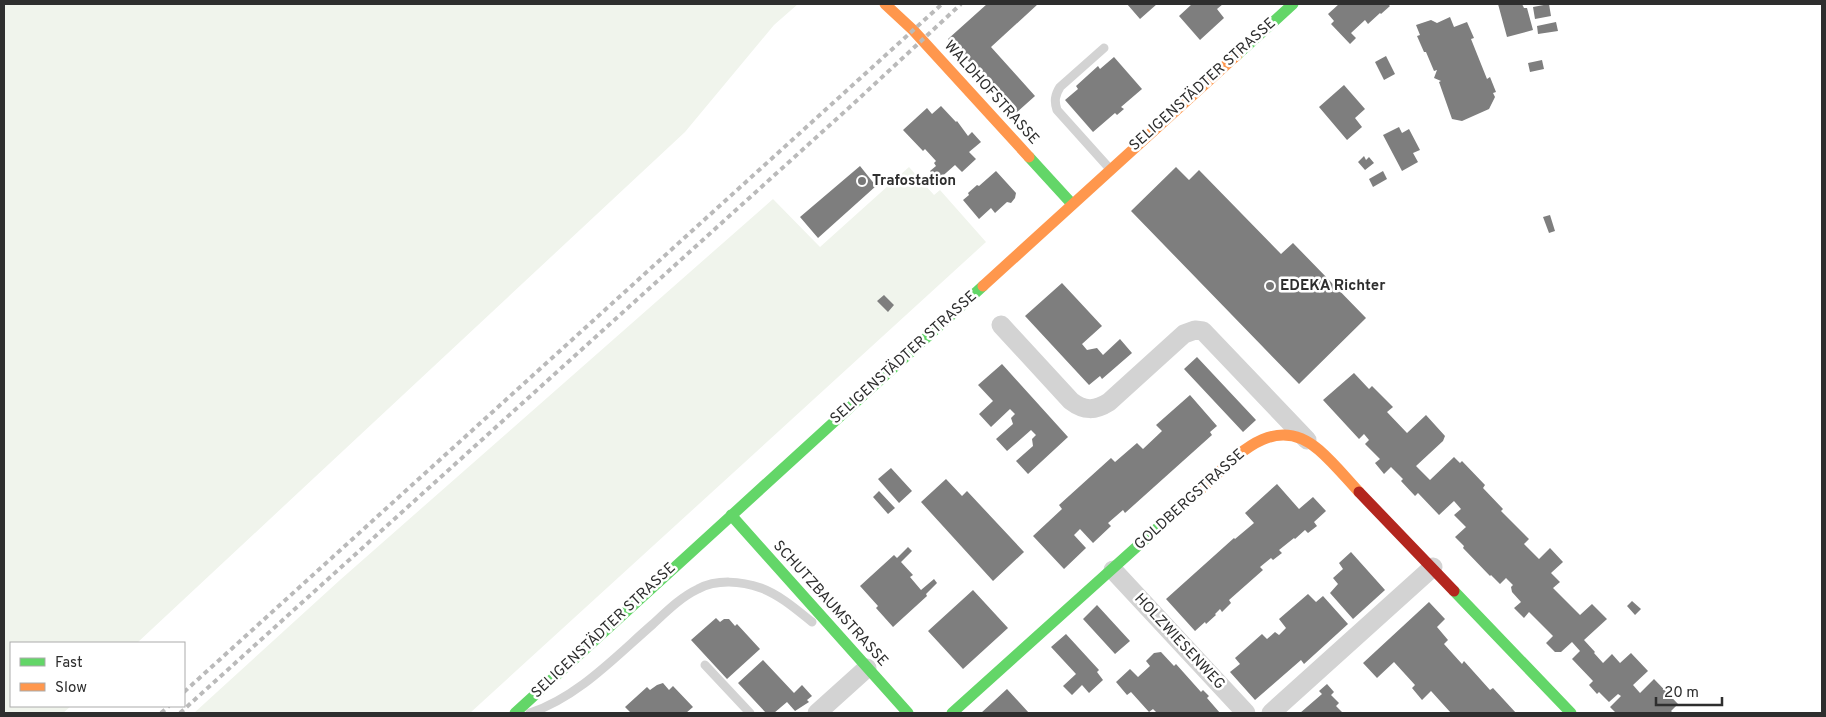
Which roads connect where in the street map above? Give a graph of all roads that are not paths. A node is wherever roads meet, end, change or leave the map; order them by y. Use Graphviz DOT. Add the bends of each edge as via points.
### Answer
graph roads {
  1 [pos="885,4"];
  2 [pos="1293,4"];
  3 [pos="1104,48"];
  4 [pos="1111,169"];
  5 [pos="1072,204"];
  6 [pos="1001,325"];
  7 [pos="1307,440"];
  8 [pos="731,515"];
  9 [pos="1432,567"];
  10 [pos="1112,570"];
  11 [pos="862,662"];
  12 [pos="705,665"];
  13 [pos="1561,710"];
  14 [pos="515,713"];
  15 [pos="530,713"];
  16 [pos="750,713"];
  17 [pos="817,713"];
  18 [pos="908,713"];
  19 [pos="952,713"];
  20 [pos="1246,713"];
  21 [pos="1271,713"];
  1 -- 5 [label="street, WALDHOFSTRASSE" via="913,30"];
  2 -- 4 [label="street, SELIGENSTÄDTER STRASSE"];
  3 -- 4 [label="lane" via="1060,87 1054,103"];
  4 -- 5 [label="street, SELIGENSTÄDTER STRASSE"];
  5 -- 8 [label="street, SELIGENSTÄDTER STRASSE"];
  6 -- 7 [label="street" via="1071,401 1087,410 1100,408 1109,402 1184,334 1195,330 1203,332"];
  7 -- 9 [label="street, GOLDBERGSTRASSE"];
  7 -- 10 [label="street, GOLDBERGSTRASSE" via="1273,434 1245,449"];
  8 -- 11 [label="street, SCHUTZBAUMSTRASSE"];
  8 -- 14 [label="street, SELIGENSTÄDTER STRASSE"];
  9 -- 13 [label="street, GOLDBERGSTRASSE"];
  9 -- 21 [label="street"];
  10 -- 19 [label="street, GOLDBERGSTRASSE"];
  10 -- 20 [label="street, HOLZWIESENWEG"];
  11 -- 15 [label="lane" via="768,591 747,584 714,583 682,598 576,690"];
  11 -- 17 [label="street"];
  11 -- 18 [label="street, SCHUTZBAUMSTRASSE"];
  12 -- 16 [label="lane"];
}
